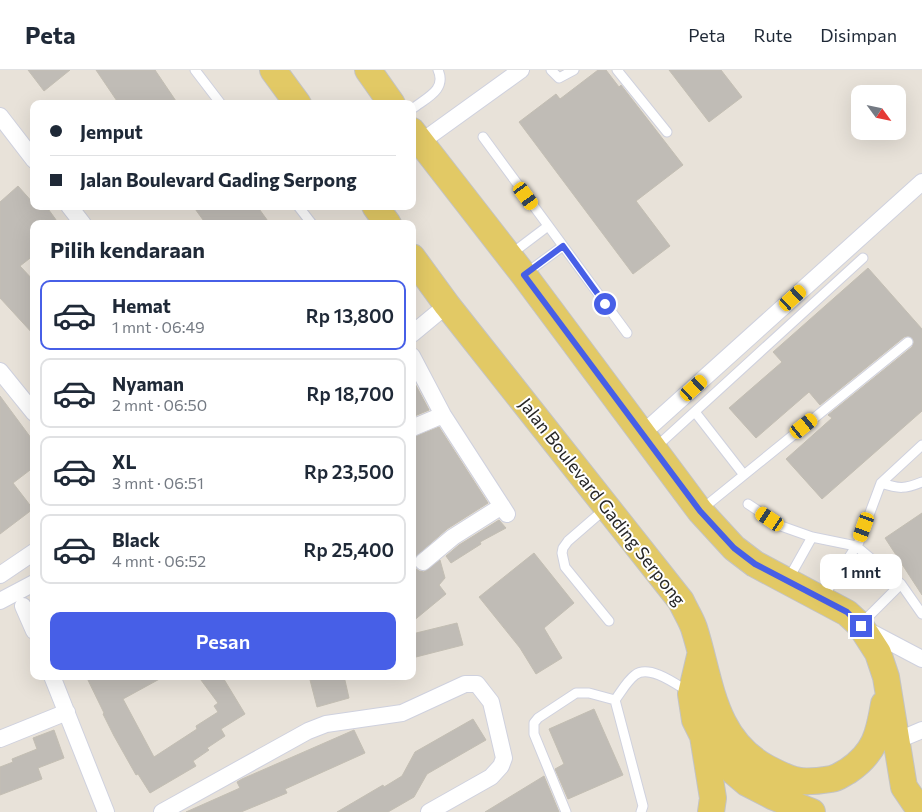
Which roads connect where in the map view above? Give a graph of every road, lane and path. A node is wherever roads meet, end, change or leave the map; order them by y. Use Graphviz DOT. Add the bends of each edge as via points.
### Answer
graph roads {
  1 [pos="195,70"];
  2 [pos="273,70"];
  3 [pos="368,70"];
  4 [pos="438,70"];
  5 [pos="520,70"];
  6 [pos="550,70"];
  7 [pos="574,70"];
  8 [pos="617,70"];
  9 [pos="218,100"];
  10 [pos="295,100"];
  11 [pos="389,100"];
  12 [pos="416,106"];
  13 [pos="0,116"];
  14 [pos="667,132"];
  15 [pos="417,136"];
  16 [pos="483,137"];
  17 [pos="30,155"];
  18 [pos="922,182"];
  19 [pos="72,210"];
  20 [pos="301,210"];
  21 [pos="80,220"];
  22 [pos="309,220"];
  23 [pos="548,226"];
  24 [pos="563,246"];
  25 [pos="863,258"];
  26 [pos="516,265"];
  27 [pos="419,270"];
  28 [pos="448,305"];
  29 [pos="416,331"];
  30 [pos="627,333"];
  31 [pos="908,342"];
  32 [pos="416,364"];
  33 [pos="0,371"];
  34 [pos="30,408"];
  35 [pos="696,412"];
  36 [pos="442,415"];
  37 [pos="416,426"];
  38 [pos="648,441"];
  39 [pos="922,445"];
  40 [pos="744,475"];
  41 [pos="922,482"];
  42 [pos="881,483"];
  43 [pos="748,504"];
  44 [pos="608,506"];
  45 [pos="700,511"];
  46 [pos="812,538"];
  47 [pos="856,546"];
  48 [pos="30,555"];
  49 [pos="423,562"];
  50 [pos="0,575"];
  51 [pos="787,581"];
  52 [pos="902,584"];
  53 [pos="30,585"];
  54 [pos="821,599"];
  55 [pos="0,601"];
  56 [pos="23,606"];
  57 [pos="922,614"];
  58 [pos="609,621"];
  59 [pos="30,622"];
  60 [pos="860,626"];
  61 [pos="700,655"];
  62 [pos="922,660"];
  63 [pos="54,680"];
  64 [pos="887,684"];
  65 [pos="691,694"];
  66 [pos="614,700"];
  67 [pos="67,712"];
  68 [pos="922,730"];
  69 [pos="703,736"];
  70 [pos="0,739"];
  71 [pos="896,741"];
  72 [pos="810,811"];
  73 [pos="106,812"];
  74 [pos="162,812"];
  75 [pos="428,812"];
  76 [pos="566,812"];
  77 [pos="641,812"];
  78 [pos="711,812"];
  79 [pos="921,812"];
  1 -- 9 [label="lane"];
  2 -- 10 [label="main road"];
  3 -- 11 [label="main road"];
  4 -- 12 [label="lane" via="441,83 437,90"];
  5 -- 15 [label="street"];
  6 -- 7 [label="lane" via="560,78"];
  8 -- 14 [label="lane"];
  13 -- 17 [label="street"];
  15 -- 26 [label="main road"];
  16 -- 23 [label="lane"];
  18 -- 38 [label="street"];
  19 -- 21 [label="street"];
  20 -- 22 [label="lane"];
  23 -- 24 [label="lane"];
  23 -- 26 [label="lane"];
  24 -- 26 [label="lane"];
  24 -- 30 [label="lane"];
  25 -- 35 [label="lane"];
  26 -- 38 [label="main road"];
  27 -- 28 [label="main road, Jalan Boulevard Gading Serpong"];
  28 -- 29 [label="street"];
  28 -- 44 [label="main road, Jalan Boulevard Gading Serpong"];
  31 -- 40 [label="lane"];
  32 -- 36 [label="street"];
  33 -- 34 [label="street"];
  35 -- 38 [label="lane"];
  35 -- 40 [label="lane"];
  36 -- 37 [label="street"];
  36 -- 49 [label="street" via="504,510 453,537"];
  38 -- 45 [label="main road"];
  39 -- 42 [label="lane"];
  40 -- 45 [label="lane"];
  41 -- 42 [label="lane" via="905,488"];
  42 -- 47 [label="lane"];
  43 -- 46 [label="lane" via="781,526"];
  44 -- 58 [label="lane" via="568,541 562,553 565,567"];
  44 -- 61 [label="main road, Jalan Boulevard Gading Serpong" via="681,601 694,627"];
  45 -- 51 [label="main road" via="734,548"];
  46 -- 47 [label="lane"];
  46 -- 51 [label="lane"];
  47 -- 52 [label="lane"];
  47 -- 54 [label="lane"];
  48 -- 50 [label="street"];
  51 -- 54 [label="main road"];
  52 -- 57 [label="lane"];
  52 -- 60 [label="lane"];
  53 -- 55 [label="street"];
  54 -- 60 [label="main road" via="847,612"];
  56 -- 59 [label="street"];
  60 -- 62 [label="street"];
  60 -- 64 [label="main road" via="878,653"];
  61 -- 64 [label="main road" via="717,711 733,740 748,756 796,782 836,778 858,764 870,751 880,732"];
  61 -- 65 [label="main road, Jalan Boulevard Gading Serpong"];
  63 -- 67 [label="street"];
  64 -- 71 [label="main road"];
  65 -- 66 [label="lane" via="650,672 642,672"];
  65 -- 69 [label="main road, Jalan Boulevard Gading Serpong" via="695,720"];
  66 -- 76 [label="lane" via="576,693 534,723 534,734"];
  66 -- 77 [label="lane" via="643,806"];
  67 -- 70 [label="street"];
  67 -- 73 [label="street"];
  68 -- 71 [label="street"];
  69 -- 72 [label="main road, Jalan Boulevard Gading Serpong" via="747,783"];
  69 -- 78 [label="main road" via="713,798"];
  71 -- 79 [label="main road" via="904,787"];
  74 -- 75 [label="street" via="308,731 326,724 402,713 465,684 477,684 491,702 504,758 501,766 491,777"];
}
